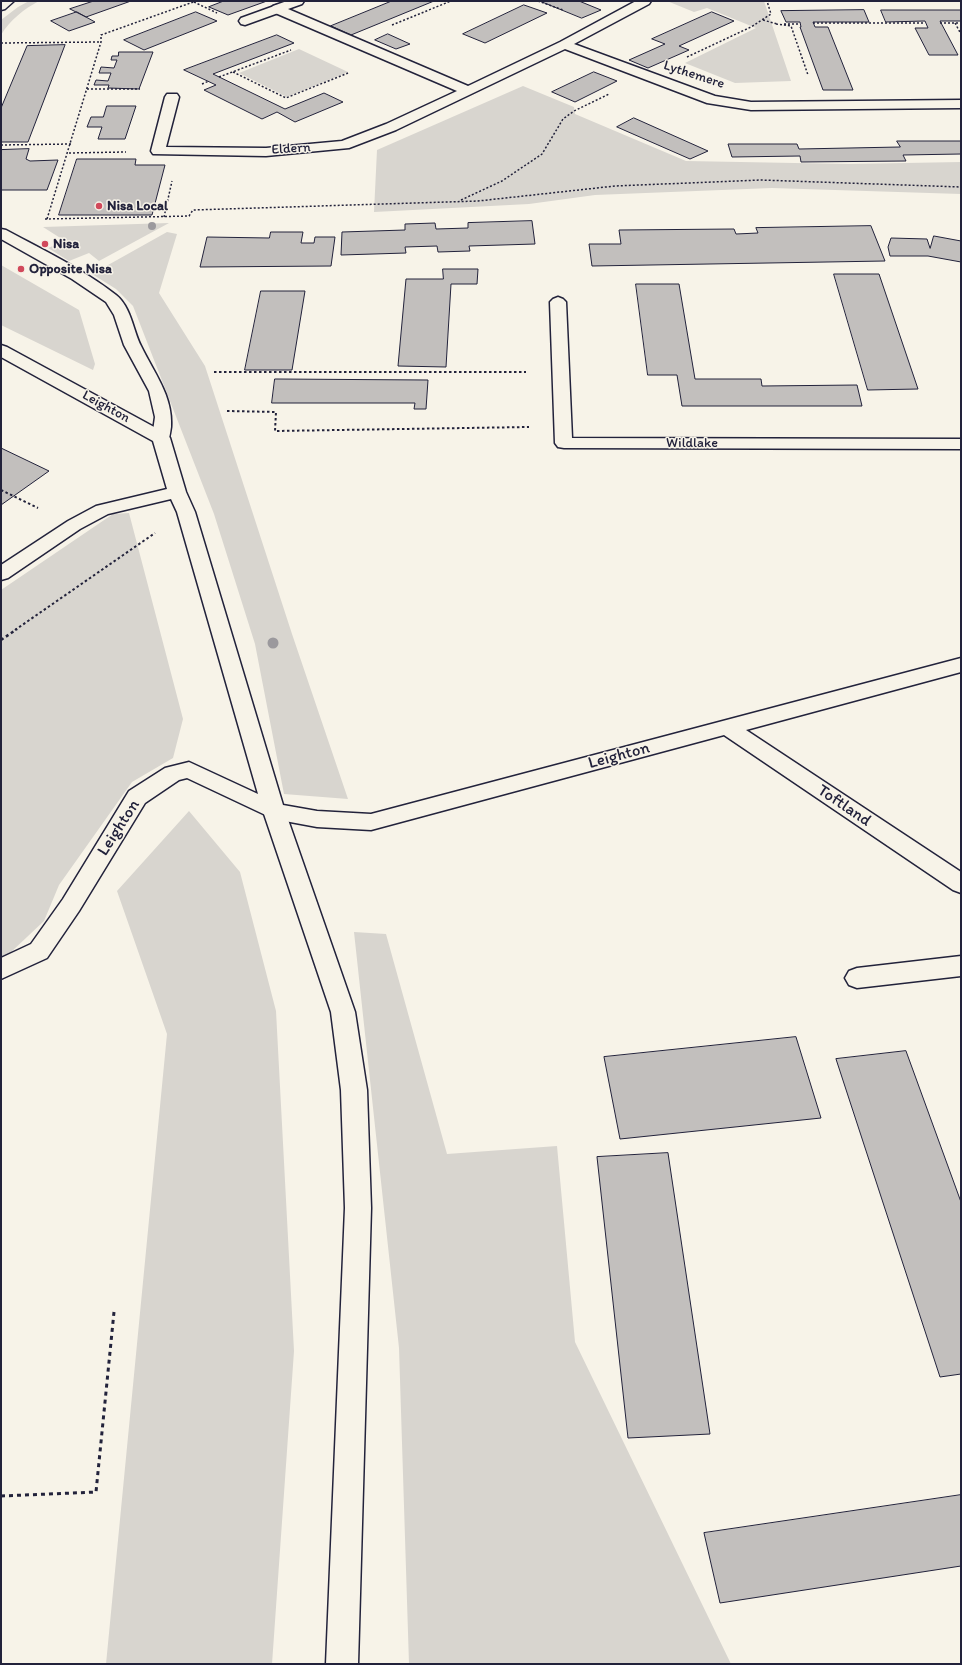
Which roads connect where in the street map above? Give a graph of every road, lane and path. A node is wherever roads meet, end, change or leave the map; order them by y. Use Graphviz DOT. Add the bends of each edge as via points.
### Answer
graph roads {
  1 [pos="8,1"];
  2 [pos="196,1"];
  3 [pos="298,1"];
  4 [pos="645,1"];
  5 [pos="767,1"];
  6 [pos="1,6"];
  7 [pos="277,9"];
  8 [pos="762,20"];
  9 [pos="245,21"];
  10 [pos="961,22"];
  11 [pos="926,23"];
  12 [pos="940,23"];
  13 [pos="955,23"];
  14 [pos="776,24"];
  15 [pos="800,24"];
  16 [pos="813,24"];
  17 [pos="961,34"];
  18 [pos="101,42"];
  19 [pos="1,43"];
  20 [pos="564,45"];
  21 [pos="290,50"];
  22 [pos="345,69"];
  23 [pos="233,72"];
  24 [pos="647,76"];
  25 [pos="219,77"];
  26 [pos="467,90"];
  27 [pos="172,97"];
  28 [pos="961,104"];
  29 [pos="819,105"];
  30 [pos="71,144"];
  31 [pos="1,145"];
  32 [pos="158,151"];
  33 [pos="69,153"];
  34 [pos="174,175"];
  35 [pos="961,187"];
  36 [pos="458,201"];
  37 [pos="164,217"];
  38 [pos="40,219"];
  39 [pos="47,219"];
  40 [pos="1,233"];
  41 [pos="558,302"];
  42 [pos="1,350"];
  43 [pos="214,372"];
  44 [pos="561,373"];
  45 [pos="227,411"];
  46 [pos="563,427"];
  47 [pos="161,438"];
  48 [pos="961,444"];
  49 [pos="177,492"];
  50 [pos="156,533"];
  51 [pos="1,574"];
  52 [pos="1,640"];
  53 [pos="961,665"];
  54 [pos="727,727"];
  55 [pos="274,811"];
  56 [pos="961,884"];
  57 [pos="961,966"];
  58 [pos="1,969"];
  59 [pos="857,978"];
  60 [pos="114,1312"];
  61 [pos="1,1496"];
  62 [pos="342,1664"];
  1 -- 6 [label="street"];
  2 -- 18 [label="path" via="100,35"];
  3 -- 7 [label="street"];
  4 -- 20 [label="street"];
  5 -- 8 [label="path" via="770,14"];
  7 -- 9 [label="street"];
  7 -- 26 [label="street"];
  8 -- 14 [label="path"];
  8 -- 24 [label="path"];
  10 -- 13 [label="path"];
  11 -- 16 [label="path"];
  12 -- 13 [label="path"];
  13 -- 17 [label="path"];
  14 -- 15 [label="path"];
  14 -- 29 [label="path" via="791,26"];
  18 -- 19 [label="path"];
  18 -- 30 [label="path"];
  20 -- 24 [label="street, Lythemere"];
  20 -- 26 [label="street, Eldern"];
  21 -- 23 [label="path"];
  22 -- 23 [label="path" via="352,72 286,98"];
  23 -- 25 [label="path"];
  24 -- 29 [label="street, Lythemere" via="712,100 751,106"];
  24 -- 36 [label="path" via="574,111 563,119 542,154 502,181"];
  26 -- 32 [label="street, Eldern" via="391,127 344,145 266,152"];
  27 -- 32 [label="street"];
  28 -- 29 [label="street, Lythemere"];
  30 -- 31 [label="path"];
  30 -- 33 [label="path"];
  32 -- 33 [label="path"];
  33 -- 39 [label="path"];
  34 -- 37 [label="path"];
  35 -- 36 [label="path" via="761,180 615,186"];
  36 -- 37 [label="path" via="193,210 189,216"];
  37 -- 39 [label="path"];
  38 -- 39 [label="path"];
  40 -- 47 [label="street" via="112,299 122,315 132,345 157,391 163,417"];
  41 -- 44 [label="street, Wildlake"];
  42 -- 47 [label="street, Leighton"];
  43 -- 44 [label="path"];
  44 -- 46 [label="street, Wildlake"];
  45 -- 46 [label="path" via="276,412 275,431"];
  46 -- 48 [label="street, Wildlake" via="564,443"];
  47 -- 49 [label="street"];
  49 -- 51 [label="street" via="102,510 74,525"];
  49 -- 55 [label="street" via="186,512"];
  50 -- 52 [label="path"];
  53 -- 54 [label="street, Leighton"];
  54 -- 55 [label="street, Leighton" via="371,822 318,819"];
  54 -- 56 [label="street, Toftland"];
  55 -- 58 [label="street, Leighton" via="189,770 173,773 137,796 71,905 39,951"];
  55 -- 62 [label="street" via="343,1012 354,1090 358,1224"];
  57 -- 59 [label="street"];
  60 -- 61 [label="path" via="96,1492"];
}
